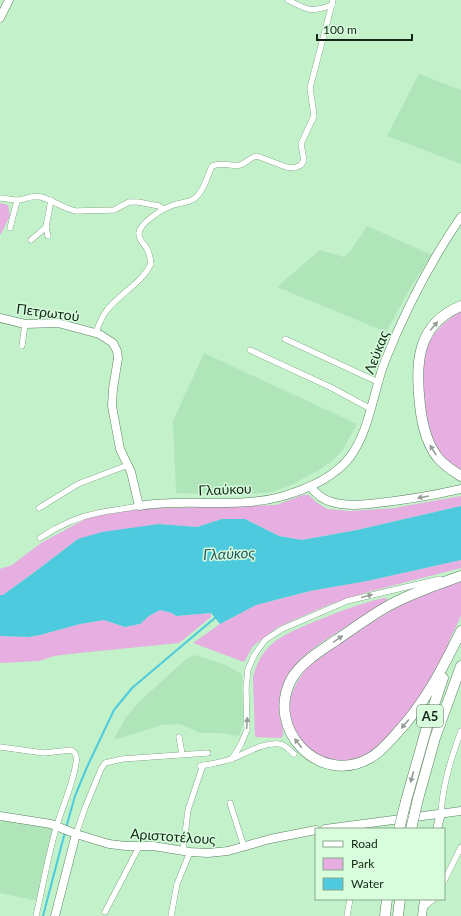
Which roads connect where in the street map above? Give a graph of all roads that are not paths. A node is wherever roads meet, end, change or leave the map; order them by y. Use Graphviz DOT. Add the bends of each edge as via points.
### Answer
graph roads {
  1 [pos="9,0"];
  2 [pos="288,0"];
  3 [pos="333,2"];
  4 [pos="2,8"];
  5 [pos="0,18"];
  6 [pos="0,198"];
  7 [pos="51,200"];
  8 [pos="17,201"];
  9 [pos="164,209"];
  10 [pos="461,217"];
  11 [pos="46,227"];
  12 [pos="10,228"];
  13 [pos="48,236"];
  14 [pos="31,240"];
  15 [pos="461,306"];
  16 [pos="0,318"];
  17 [pos="25,324"];
  18 [pos="96,332"];
  19 [pos="285,339"];
  20 [pos="22,346"];
  21 [pos="250,350"];
  22 [pos="378,382"];
  23 [pos="370,409"];
  24 [pos="128,465"];
  25 [pos="461,476"];
  26 [pos="310,486"];
  27 [pos="461,489"];
  28 [pos="139,506"];
  29 [pos="39,508"];
  30 [pos="40,538"];
  31 [pos="461,576"];
  32 [pos="461,633"];
  33 [pos="461,666"];
  34 [pos="461,685"];
  35 [pos="461,731"];
  36 [pos="179,737"];
  37 [pos="0,747"];
  38 [pos="208,753"];
  39 [pos="182,754"];
  40 [pos="294,754"];
  41 [pos="232,759"];
  42 [pos="424,776"];
  43 [pos="230,803"];
  44 [pos="461,811"];
  45 [pos="441,813"];
  46 [pos="0,816"];
  47 [pos="58,827"];
  48 [pos="360,827"];
  49 [pos="342,828"];
  50 [pos="399,828"];
  51 [pos="411,828"];
  52 [pos="437,828"];
  53 [pos="315,830"];
  54 [pos="74,833"];
  55 [pos="140,845"];
  56 [pos="244,847"];
  57 [pos="461,847"];
  58 [pos="187,851"];
  59 [pos="445,879"];
  60 [pos="350,900"];
  61 [pos="387,900"];
  62 [pos="400,900"];
  63 [pos="424,900"];
  64 [pos="433,900"];
  65 [pos="105,912"];
  66 [pos="422,913"];
  67 [pos="36,916"];
  68 [pos="55,916"];
  69 [pos="171,916"];
  70 [pos="348,916"];
  71 [pos="385,916"];
  72 [pos="398,916"];
  1 -- 4 [label="street"];
  2 -- 3 [label="street" via="314,10"];
  3 -- 9 [label="street" via="310,88 314,116 301,144 304,160 301,165 286,168 257,156 242,165 219,163 212,166 201,191 191,200"];
  4 -- 5 [label="street"];
  6 -- 8 [label="street"];
  7 -- 8 [label="street" via="31,196"];
  7 -- 9 [label="street" via="76,211 114,210 129,202"];
  7 -- 11 [label="street"];
  8 -- 12 [label="street"];
  9 -- 18 [label="street" via="148,220 138,234 150,258 151,264 146,274 107,310"];
  10 -- 22 [label="street, Λεύκας" via="408,307"];
  11 -- 13 [label="street"];
  11 -- 14 [label="street"];
  25 -- 15 [label="highway, one-way" via="439,459 430,444 421,418 418,377 418,359 423,342 444,315"];
  16 -- 17 [label="street, Πετρωτού"];
  17 -- 18 [label="street, Πετρωτού" via="58,323"];
  17 -- 20 [label="street"];
  18 -- 24 [label="street, Πετρωτού" via="110,340 118,355 112,401 119,445"];
  19 -- 22 [label="street"];
  21 -- 23 [label="street" via="330,387"];
  22 -- 23 [label="street, Λεύκας"];
  23 -- 26 [label="street, Λεύκας" via="362,434 349,458 337,470"];
  24 -- 28 [label="street, Πετρωτού"];
  24 -- 29 [label="street" via="78,484"];
  27 -- 26 [label="street, one-way" via="413,499 353,505 330,502"];
  26 -- 28 [label="street, Γλαύκου" via="301,491 264,500"];
  28 -- 30 [label="street" via="88,515"];
  32 -- 31 [label="highway, one-way" via="419,708 373,756 350,765 336,766 307,754 294,739 285,718 285,705 287,691 293,678 304,664 388,606"];
  41 -- 31 [label="street, one-way" via="247,730 248,669 265,640 282,629 347,601"];
  32 -- 50 [label="highway, Α5, one-way, bridge" via="428,723"];
  33 -- 42 [label="highway, Α5"];
  34 -- 42 [label="highway"];
  35 -- 45 [label="street" via="446,777"];
  36 -- 39 [label="street"];
  37 -- 47 [label="street" via="38,753 69,750 74,752 76,763"];
  38 -- 39 [label="street"];
  39 -- 54 [label="street" via="105,763"];
  40 -- 41 [label="street" via="285,746 274,744 262,746"];
  41 -- 58 [label="street" via="202,766 188,810"];
  42 -- 51 [label="highway, Α5, bridge"];
  43 -- 56 [label="street"];
  44 -- 45 [label="street"];
  45 -- 48 [label="street"];
  45 -- 52 [label="street"];
  46 -- 47 [label="street"];
  47 -- 54 [label="street, Αριστοτέλους"];
  47 -- 67 [label="street"];
  48 -- 49 [label="street"];
  53 -- 56 [label="street, Αριστοτέλους" via="279,836"];
  54 -- 55 [label="street, Αριστοτέλους" via="109,844"];
  54 -- 68 [label="street"];
  55 -- 58 [label="street, Αριστοτέλους"];
  55 -- 65 [label="street"];
  56 -- 58 [label="street, Αριστοτέλους" via="218,853"];
  57 -- 59 [label="street"];
  58 -- 69 [label="street"];
  60 -- 70 [label="street"];
  61 -- 71 [label="highway"];
  62 -- 72 [label="highway"];
  63 -- 66 [label="street"];
  64 -- 66 [label="street"];
}
